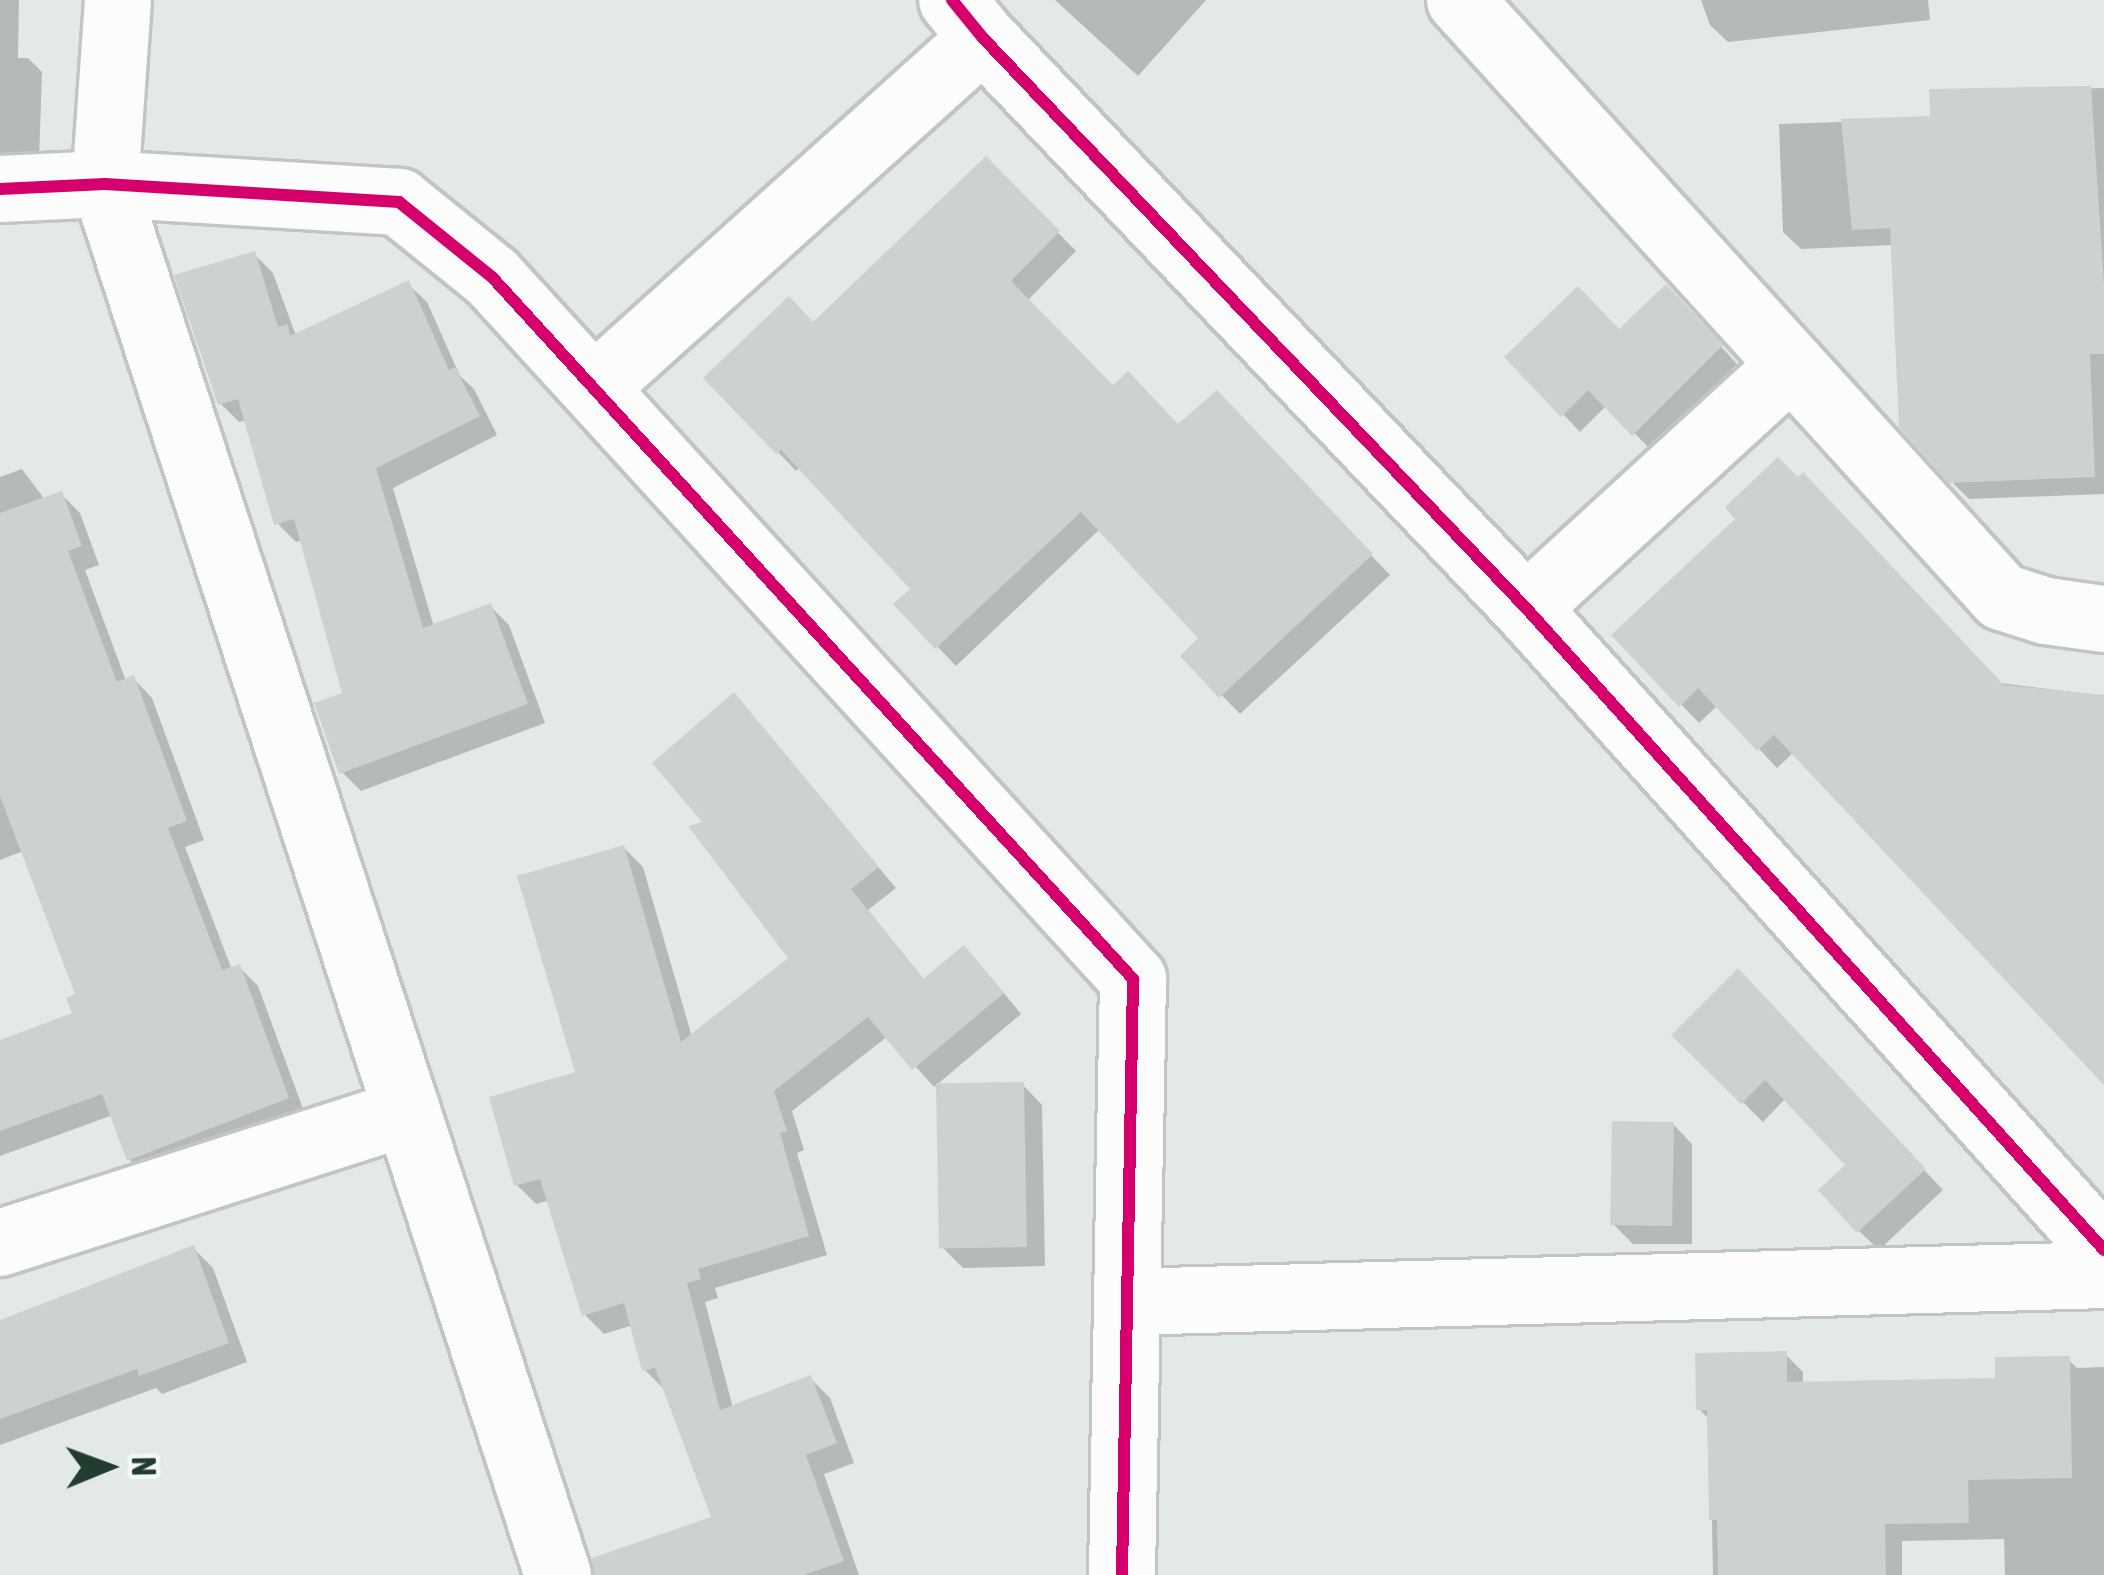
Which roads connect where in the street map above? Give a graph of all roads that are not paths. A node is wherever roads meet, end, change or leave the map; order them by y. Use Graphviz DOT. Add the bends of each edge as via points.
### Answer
graph roads {
  1 [pos="118,0"];
  2 [pos="1460,0"];
  3 [pos="968,19"];
  4 [pos="105,184"];
  5 [pos="0,189"];
  6 [pos="1791,365"];
  7 [pos="593,388"];
  8 [pos="1526,608"];
  9 [pos="2104,619"];
  10 [pos="407,1112"];
  11 [pos="0,1244"];
  12 [pos="2104,1250"];
  13 [pos="2104,1275"];
  14 [pos="1127,1302"];
  15 [pos="558,1575"];
  16 [pos="1122,1575"];
  1 -- 4 [label="street"];
  2 -- 6 [label="street"];
  3 -- 7 [label="street"];
  3 -- 8 [label="street"];
  4 -- 5 [label="street"];
  4 -- 7 [label="street" via="399,202 492,278"];
  4 -- 10 [label="street"];
  6 -- 8 [label="street"];
  6 -- 9 [label="street" via="2002,597"];
  7 -- 14 [label="street" via="1133,979"];
  8 -- 12 [label="street"];
  10 -- 11 [label="street"];
  10 -- 15 [label="street"];
  13 -- 14 [label="street"];
  14 -- 16 [label="street"];
}
